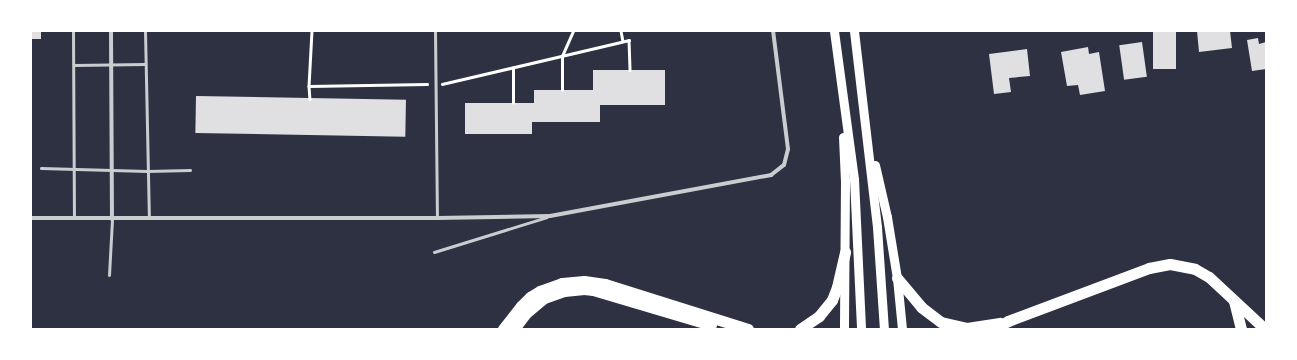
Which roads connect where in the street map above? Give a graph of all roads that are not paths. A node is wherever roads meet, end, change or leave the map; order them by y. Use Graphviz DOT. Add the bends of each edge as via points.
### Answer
graph roads {
  1 [pos="73,31"];
  2 [pos="111,31"];
  3 [pos="145,31"];
  4 [pos="434,31"];
  5 [pos="773,31"];
  6 [pos="834,31"];
  7 [pos="854,31"];
  8 [pos="111,64"];
  9 [pos="145,64"];
  10 [pos="74,65"];
  11 [pos="841,80"];
  12 [pos="865,119"];
  13 [pos="41,168"];
  14 [pos="74,169"];
  15 [pos="112,170"];
  16 [pos="190,170"];
  17 [pos="147,171"];
  18 [pos="550,216"];
  19 [pos="31,218"];
  20 [pos="74,218"];
  21 [pos="150,218"];
  22 [pos="437,218"];
  23 [pos="112,219"];
  24 [pos="434,252"];
  25 [pos="845,252"];
  26 [pos="110,275"];
  27 [pos="897,278"];
  28 [pos="1234,301"];
  29 [pos="1008,321"];
  30 [pos="503,329"];
  31 [pos="514,329"];
  32 [pos="724,329"];
  33 [pos="748,329"];
  34 [pos="800,329"];
  35 [pos="844,329"];
  36 [pos="861,329"];
  37 [pos="884,329"];
  38 [pos="902,329"];
  39 [pos="993,329"];
  40 [pos="1241,329"];
  41 [pos="1265,329"];
  1 -- 10 [label="lane"];
  2 -- 8 [label="street"];
  3 -- 9 [label="lane"];
  4 -- 22 [label="lane"];
  5 -- 18 [label="street" via="788,149 784,164 771,175"];
  6 -- 11 [label="main road"];
  7 -- 12 [label="main road"];
  8 -- 9 [label="lane"];
  8 -- 10 [label="lane"];
  8 -- 15 [label="street"];
  9 -- 17 [label="lane"];
  10 -- 14 [label="lane"];
  11 -- 25 [label="main road"];
  11 -- 36 [label="main road" via="854,179"];
  12 -- 27 [label="main road" via="887,217"];
  12 -- 37 [label="main road" via="877,226"];
  13 -- 14 [label="lane"];
  14 -- 15 [label="lane"];
  14 -- 20 [label="lane"];
  15 -- 17 [label="lane"];
  15 -- 23 [label="street"];
  16 -- 17 [label="lane"];
  17 -- 21 [label="lane"];
  18 -- 22 [label="street"];
  18 -- 24 [label="lane"];
  19 -- 20 [label="street"];
  20 -- 23 [label="street"];
  21 -- 22 [label="street"];
  21 -- 23 [label="street"];
  23 -- 26 [label="lane"];
  25 -- 34 [label="highway" via="832,300 819,316"];
  25 -- 35 [label="main road"];
  27 -- 29 [label="highway" via="921,307 947,324 974,328"];
  27 -- 38 [label="main road"];
  28 -- 29 [label="highway" via="1222,287 1202,273 1184,265 1170,264 1149,268"];
  28 -- 40 [label="highway"];
  28 -- 41 [label="highway"];
  29 -- 39 [label="highway"];
  30 -- 33 [label="highway" via="521,306 540,291 562,283 584,281 604,284"];
  31 -- 32 [label="highway" via="526,313 544,298 564,291 584,289"];
}
